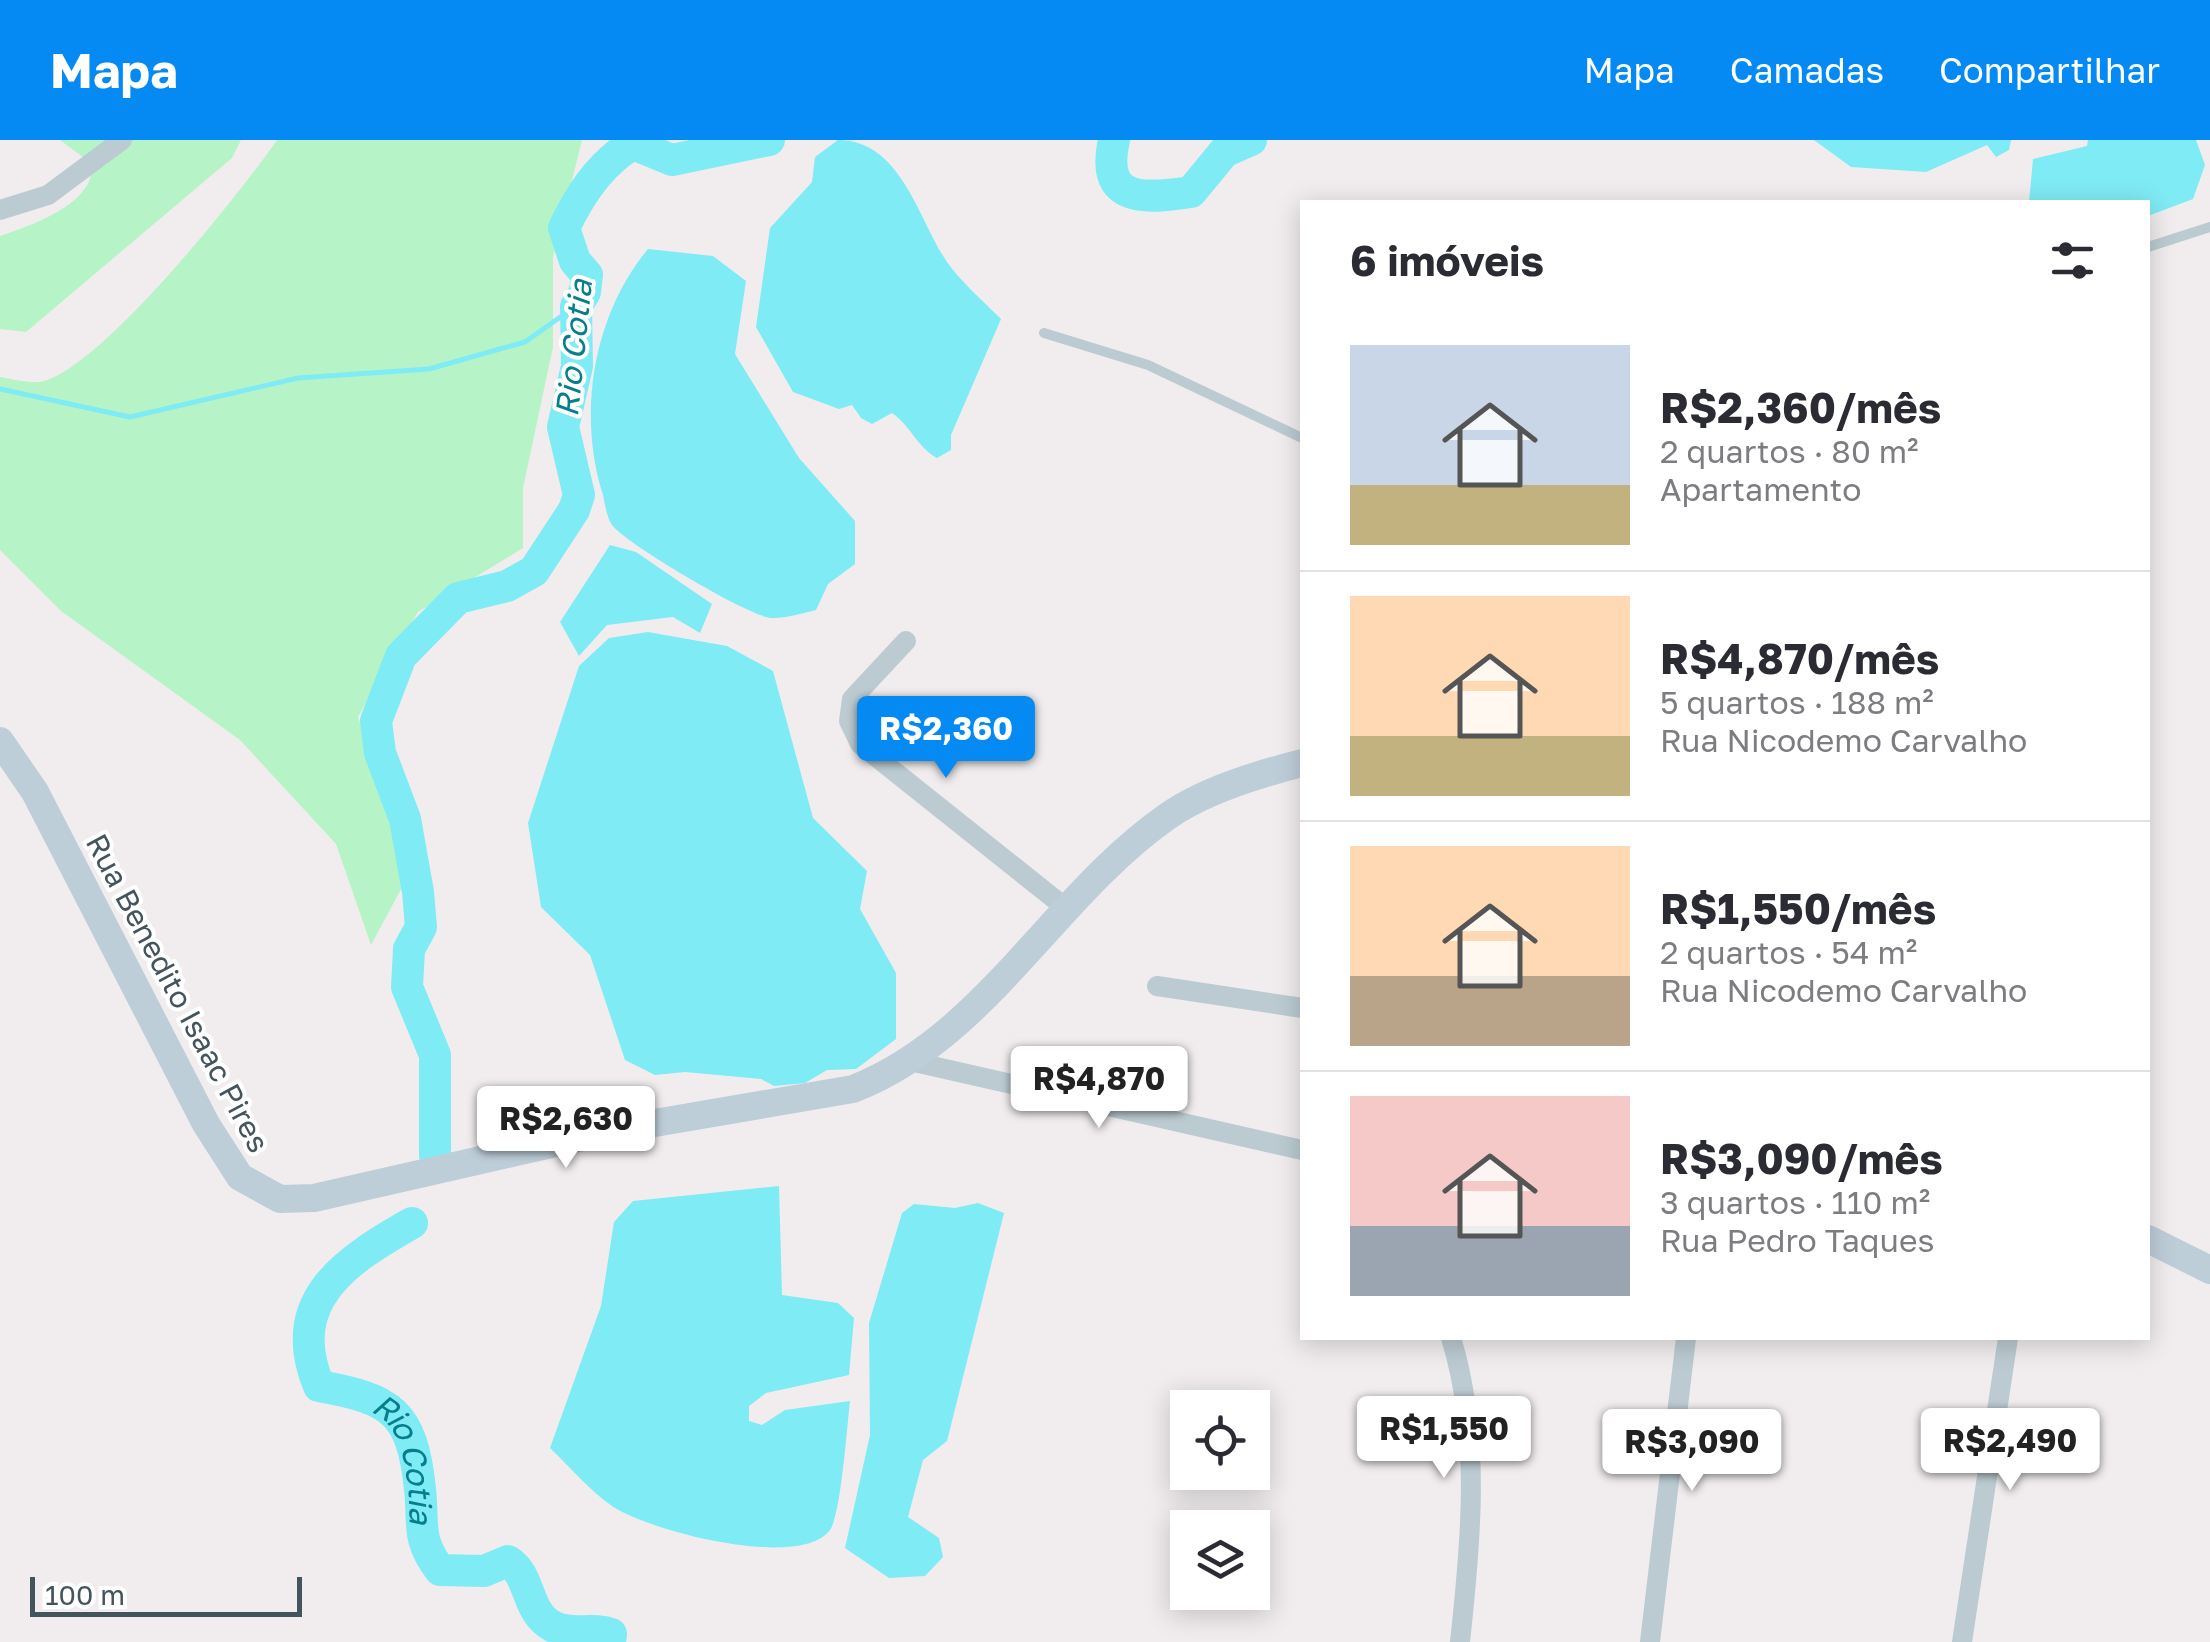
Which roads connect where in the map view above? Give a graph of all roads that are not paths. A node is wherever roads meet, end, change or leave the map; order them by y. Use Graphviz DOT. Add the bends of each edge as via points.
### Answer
graph roads {
  1 [pos="122,140"];
  2 [pos="0,210"];
  3 [pos="2210,227"];
  4 [pos="2150,246"];
  5 [pos="1044,333"];
  6 [pos="1300,437"];
  7 [pos="906,641"];
  8 [pos="0,741"];
  9 [pos="1300,764"];
  10 [pos="1067,909"];
  11 [pos="1157,986"];
  12 [pos="1300,1008"];
  13 [pos="910,1061"];
  14 [pos="1300,1150"];
  15 [pos="2150,1240"];
  16 [pos="2210,1270"];
  17 [pos="1451,1340"];
  18 [pos="1683,1340"];
  19 [pos="2008,1340"];
  20 [pos="1460,1642"];
  21 [pos="1650,1642"];
  22 [pos="1962,1642"];
  1 -- 2 [label="street" via="48,195"];
  3 -- 4 [label="lane"];
  5 -- 6 [label="lane" via="1148,365"];
  7 -- 10 [label="street" via="852,699 849,721 860,744"];
  8 -- 13 [label="street, Rua Benedito Isaac Pires" via="35,792 206,1124 240,1177 280,1199 314,1198 608,1131 852,1089"];
  9 -- 10 [label="street, Rua Benedito Isaac Pires" via="1170,814"];
  10 -- 13 [label="street, Rua Benedito Isaac Pires"];
  11 -- 12 [label="street"];
  13 -- 14 [label="street"];
  15 -- 16 [label="street"];
  17 -- 20 [label="street" via="1468,1410 1470,1521"];
  18 -- 21 [label="street"];
  19 -- 22 [label="street"];
}
